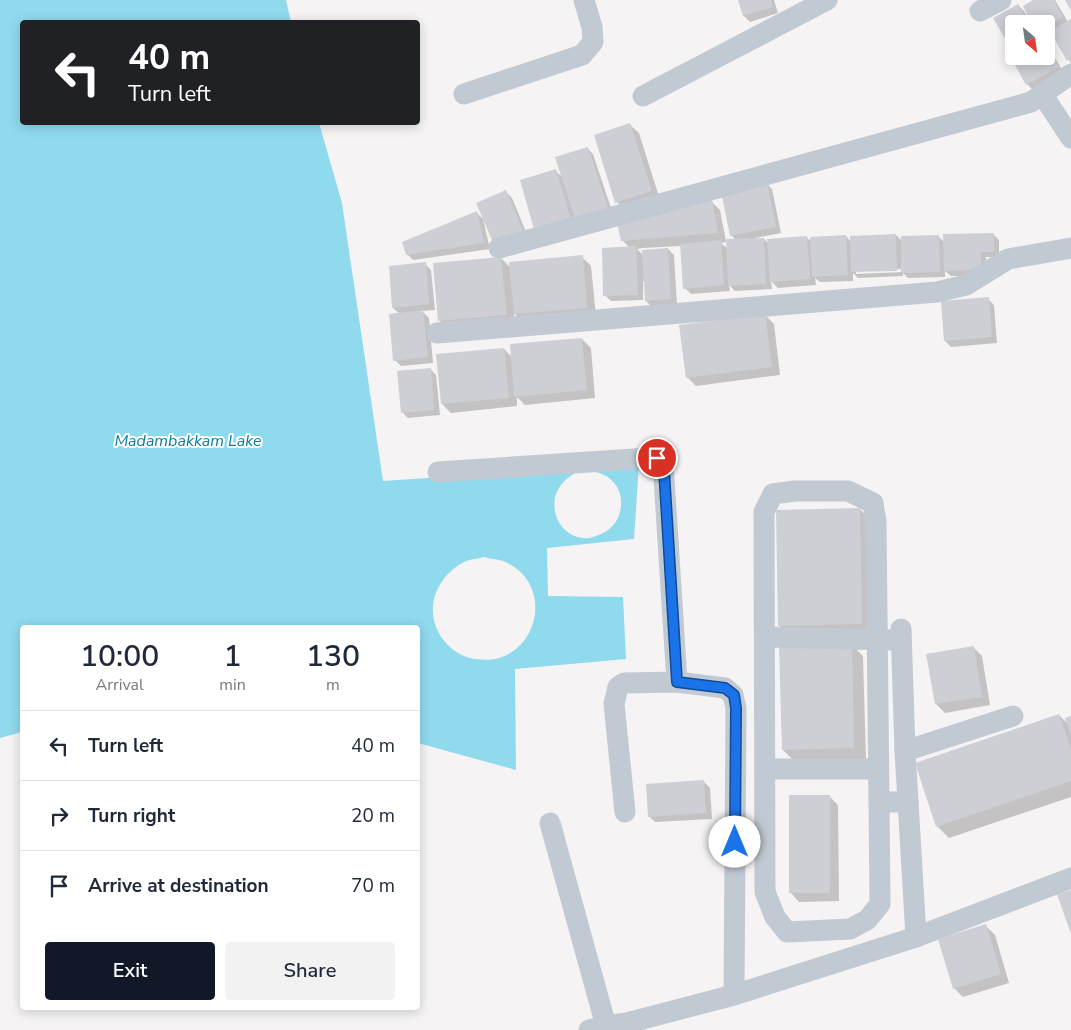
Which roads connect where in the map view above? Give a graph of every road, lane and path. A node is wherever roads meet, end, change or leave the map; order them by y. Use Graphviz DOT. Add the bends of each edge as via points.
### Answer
graph roads {
  1 [pos="584,0"];
  2 [pos="827,0"];
  3 [pos="1001,0"];
  4 [pos="980,11"];
  5 [pos="1071,74"];
  6 [pos="464,94"];
  7 [pos="1042,94"];
  8 [pos="643,96"];
  9 [pos="1071,138"];
  10 [pos="499,248"];
  11 [pos="1071,248"];
  12 [pos="437,334"];
  13 [pos="438,472"];
  14 [pos="764,637"];
  15 [pos="878,639"];
  16 [pos="677,682"];
  17 [pos="1013,716"];
  18 [pos="905,751"];
  19 [pos="765,769"];
  20 [pos="878,769"];
  21 [pos="879,802"];
  22 [pos="908,802"];
  23 [pos="625,812"];
  24 [pos="550,823"];
  25 [pos="1071,878"];
  26 [pos="916,937"];
  27 [pos="734,995"];
  28 [pos="632,1026"];
  29 [pos="597,1028"];
  1 -- 6 [label="street" via="593,42 582,56"];
  2 -- 8 [label="street"];
  3 -- 4 [label="street"];
  5 -- 7 [label="street"];
  7 -- 9 [label="street"];
  7 -- 10 [label="street" via="1030,102"];
  11 -- 12 [label="street" via="1008,259 966,285 937,292"];
  13 -- 16 [label="street" via="634,459 657,458 663,462"];
  14 -- 15 [label="street"];
  14 -- 15 [label="street" via="764,512 773,494 848,491 873,502"];
  14 -- 19 [label="street"];
  15 -- 18 [label="street" via="901,635"];
  15 -- 20 [label="street"];
  16 -- 23 [label="street" via="624,683 618,687 614,704"];
  16 -- 27 [label="street" via="725,688 734,695"];
  17 -- 18 [label="street"];
  18 -- 22 [label="street"];
  19 -- 20 [label="street"];
  19 -- 21 [label="street" via="765,892 775,917 787,932 850,929 867,920 880,904"];
  20 -- 21 [label="street"];
  21 -- 22 [label="street"];
  22 -- 26 [label="street"];
  24 -- 29 [label="street"];
  25 -- 26 [label="street"];
  26 -- 27 [label="street"];
  27 -- 28 [label="street"];
  28 -- 29 [label="street"];
}
